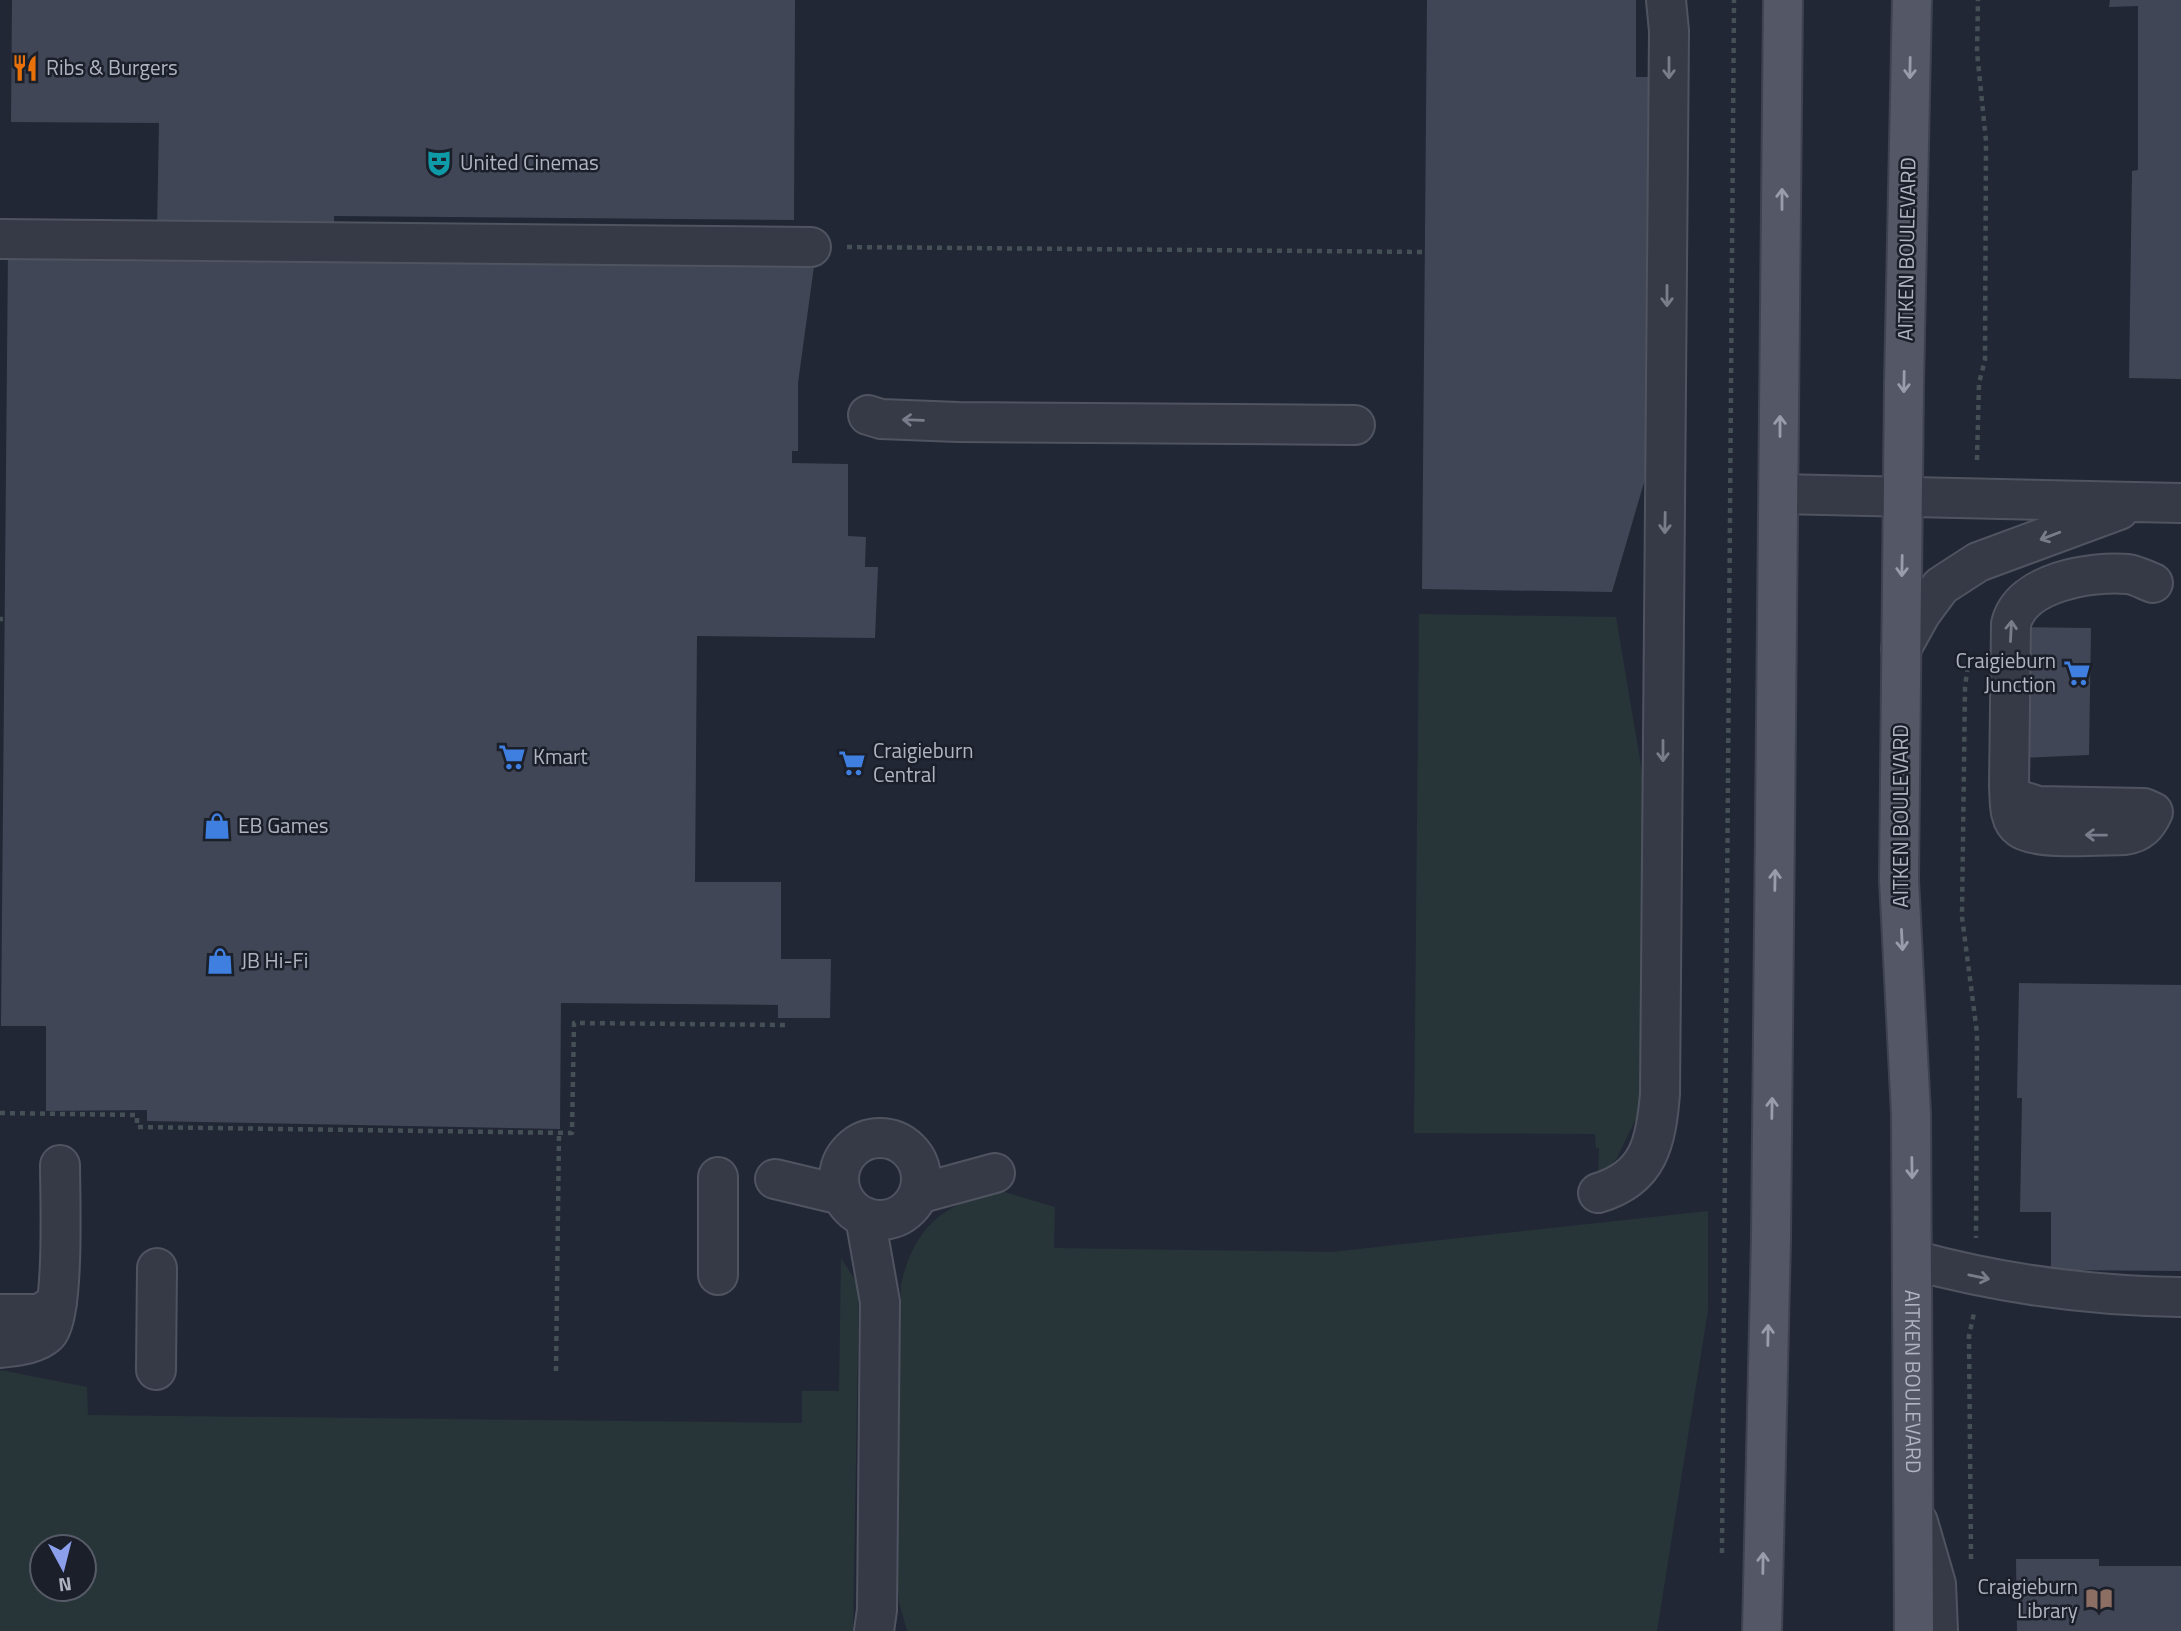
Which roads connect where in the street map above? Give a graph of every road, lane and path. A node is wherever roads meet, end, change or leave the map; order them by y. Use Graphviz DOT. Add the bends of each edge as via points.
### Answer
graph roads {
  1 [pos="1667,0"];
  2 [pos="1734,0"];
  3 [pos="1783,0"];
  4 [pos="1912,0"];
  5 [pos="0,239"];
  6 [pos="811,247"];
  7 [pos="1425,252"];
  8 [pos="868,415"];
  9 [pos="1355,425"];
  10 [pos="1779,494"];
  11 [pos="1903,498"];
  12 [pos="2137,503"];
  13 [pos="2181,503"];
  14 [pos="2153,583"];
  15 [pos="1901,649"];
  16 [pos="2153,812"];
  17 [pos="785,1025"];
  18 [pos="0,1112"];
  19 [pos="559,1132"];
  20 [pos="60,1166"];
  21 [pos="718,1177"];
  22 [pos="880,1192"];
  23 [pos="1598,1194"];
  24 [pos="1913,1261"];
  25 [pos="157,1268"];
  26 [pos="718,1275"];
  27 [pos="2181,1297"];
  28 [pos="57,1303"];
  29 [pos="0,1314"];
  30 [pos="0,1348"];
  31 [pos="156,1370"];
  32 [pos="556,1371"];
  33 [pos="1915,1510"];
  34 [pos="1722,1561"];
  35 [pos="877,1624"];
  36 [pos="1762,1631"];
  37 [pos="1914,1631"];
  38 [pos="1938,1631"];
  1 -- 23 [label="street, one-way" via="1660,1094 1657,1128 1647,1157 1632,1177"];
  2 -- 34 [label="path"];
  10 -- 3 [label="main road, one-way"];
  4 -- 11 [label="main road, AITKEN BOULEVARD, one-way"];
  5 -- 6 [label="street"];
  6 -- 7 [label="path"];
  9 -- 8 [label="street, one-way" via="958,422"];
  10 -- 11 [label="street"];
  36 -- 10 [label="main road, one-way"];
  11 -- 12 [label="street"];
  11 -- 15 [label="main road, AITKEN BOULEVARD, one-way"];
  12 -- 13 [label="street"];
  12 -- 15 [label="street, one-way" via="1978,562 1941,586"];
  16 -- 14 [label="street, one-way" via="2134,834 2039,834 2020,829 2010,797 2014,611 2030,593 2074,579 2126,574"];
  15 -- 24 [label="main road, AITKEN BOULEVARD, one-way" via="1899,880"];
  17 -- 19 [label="path" via="574,1023 572,1132"];
  18 -- 19 [label="path" via="137,1115 137,1127"];
  19 -- 32 [label="path"];
  20 -- 28 [label="street"];
  21 -- 26 [label="street"];
  22 -- 35 [label="street"];
  24 -- 27 [label="street, one-way" via="2051,1289"];
  24 -- 33 [label="main road, AITKEN BOULEVARD"];
  25 -- 31 [label="street"];
  28 -- 29 [label="street" via="40,1314"];
  28 -- 30 [label="street" via="47,1334 30,1343"];
  33 -- 37 [label="main road, AITKEN BOULEVARD"];
  33 -- 38 [label="street" via="1936,1584"];
}
